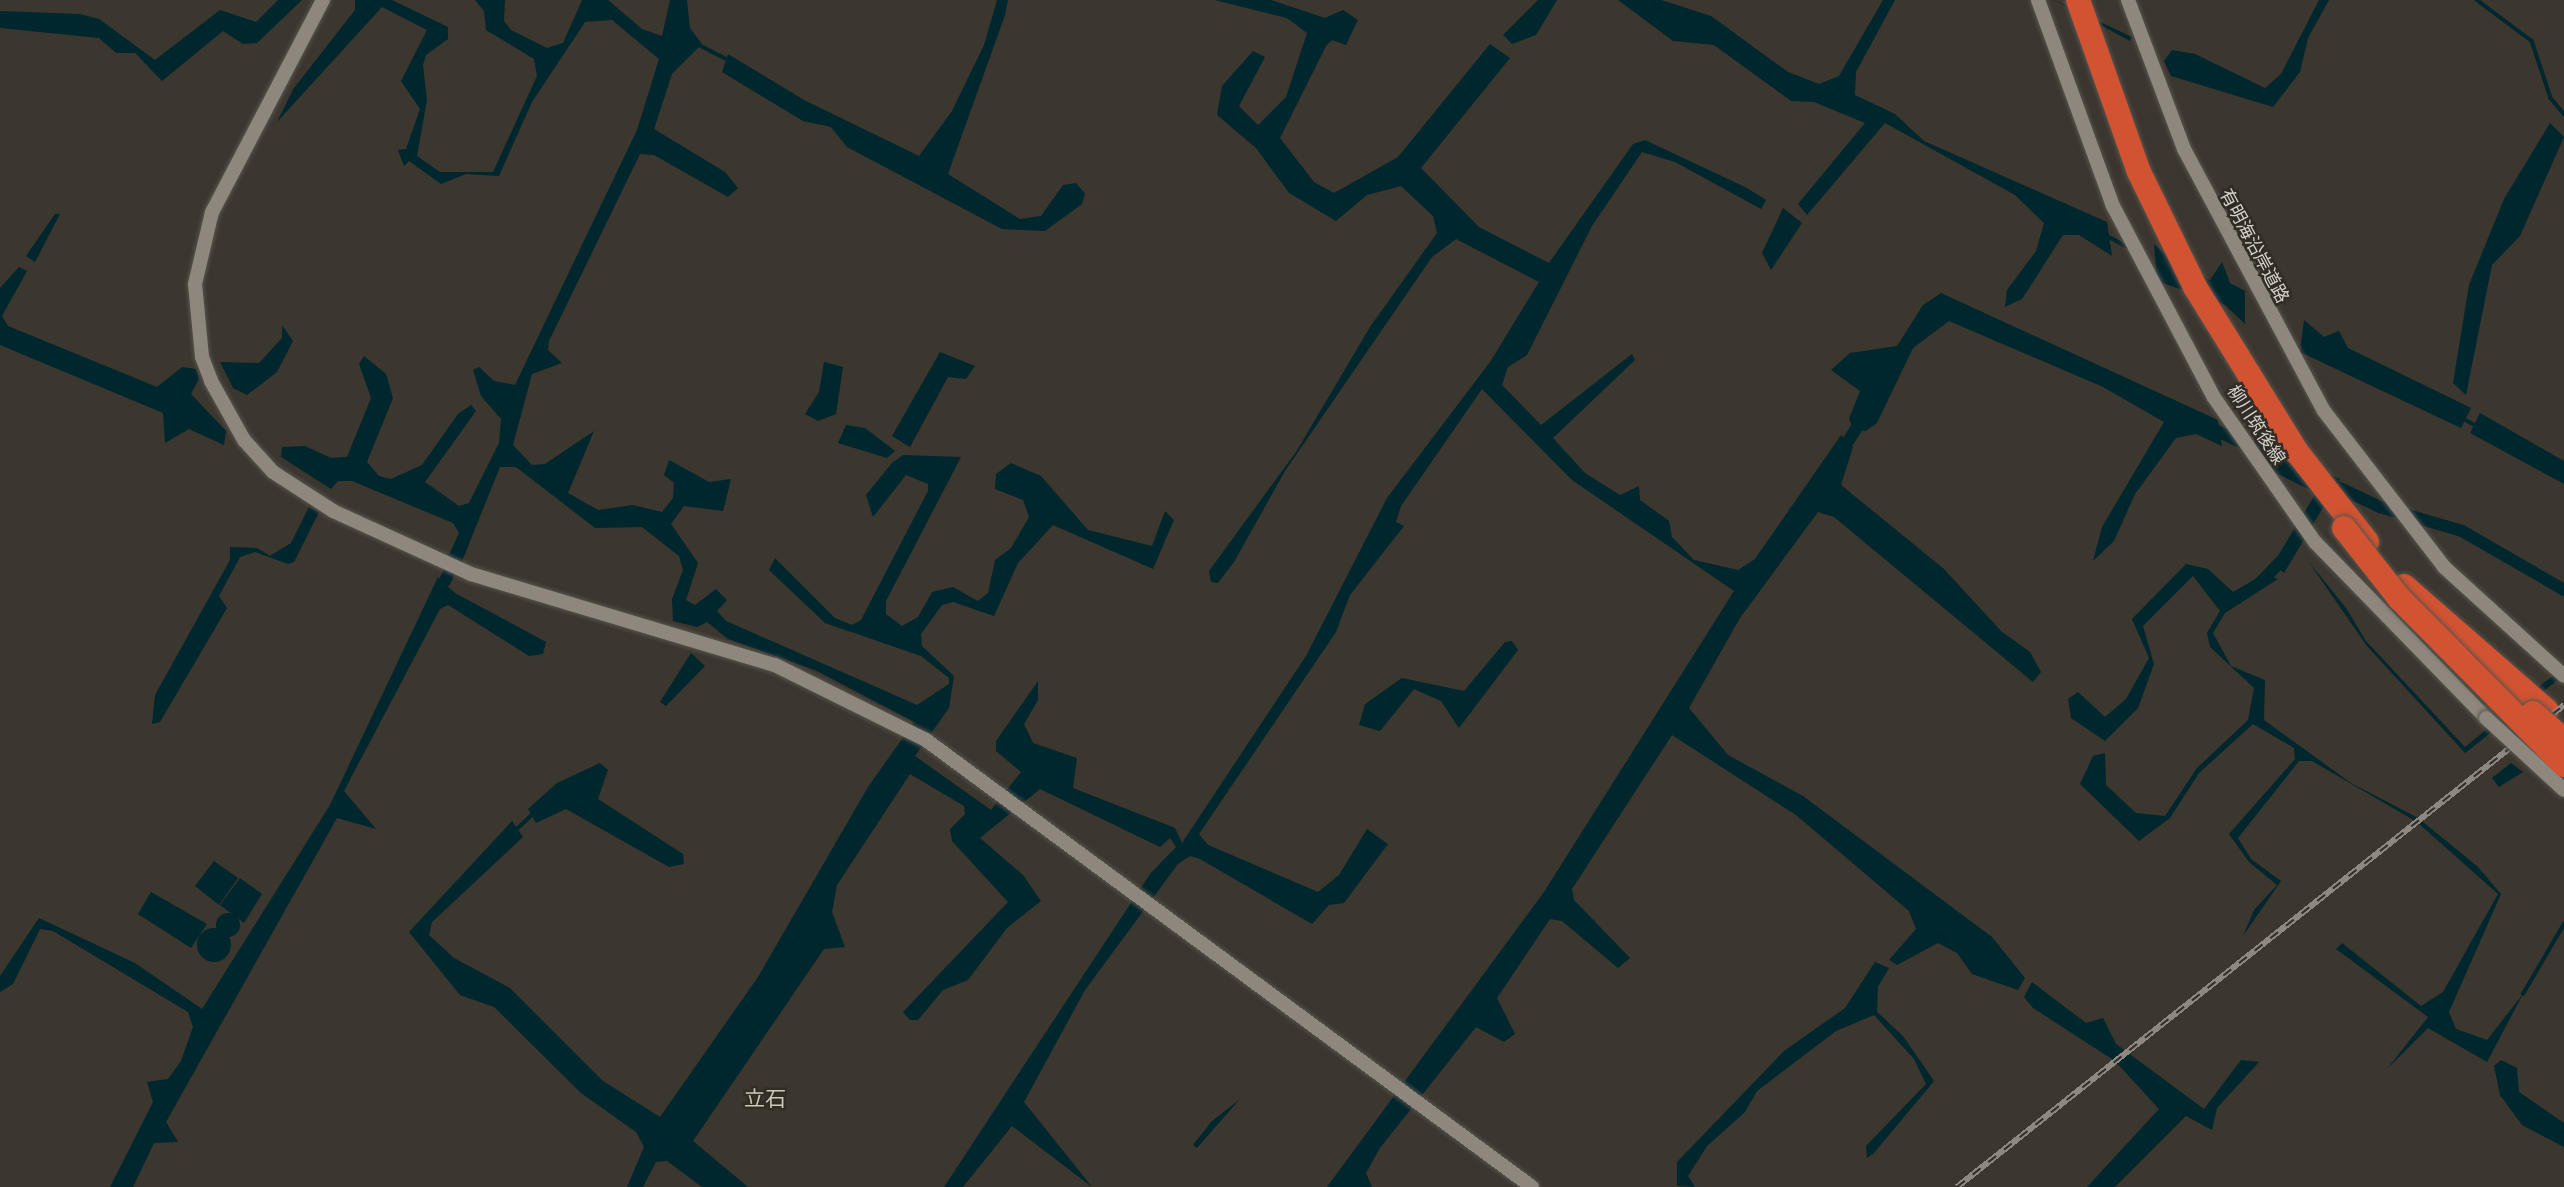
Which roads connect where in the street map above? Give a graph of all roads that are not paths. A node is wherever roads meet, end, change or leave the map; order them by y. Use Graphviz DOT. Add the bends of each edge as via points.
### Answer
graph roads {
  1 [pos="323,0"];
  2 [pos="2038,0"];
  3 [pos="2071,0"];
  4 [pos="2078,0"];
  5 [pos="2129,0"];
  6 [pos="2344,528"];
  7 [pos="2564,676"];
  8 [pos="2562,728"];
  9 [pos="2564,749"];
  10 [pos="2564,765"];
  11 [pos="2564,790"];
  12 [pos="1532,1187"];
  1 -- 12 [label="street" via="223,190 197,267 202,357 244,440 273,472 333,511 471,574 775,665 926,740"];
  2 -- 11 [label="street, 柳川筑後線, bridge" via="2080,129 2145,275 2284,502 2315,542 2486,718"];
  3 -- 6 [label="highway" via="2133,175 2188,288 2253,398"];
  4 -- 8 [label="highway, bridge" via="2139,172 2230,348 2350,523 2420,603"];
  5 -- 7 [label="street, 有明海沿岸道路" via="2184,149 2253,286 2324,411 2482,609"];
  6 -- 9 [label="highway, bridge" via="2449,643"];
  6 -- 10 [label="highway, bridge" via="2399,598"];
}
